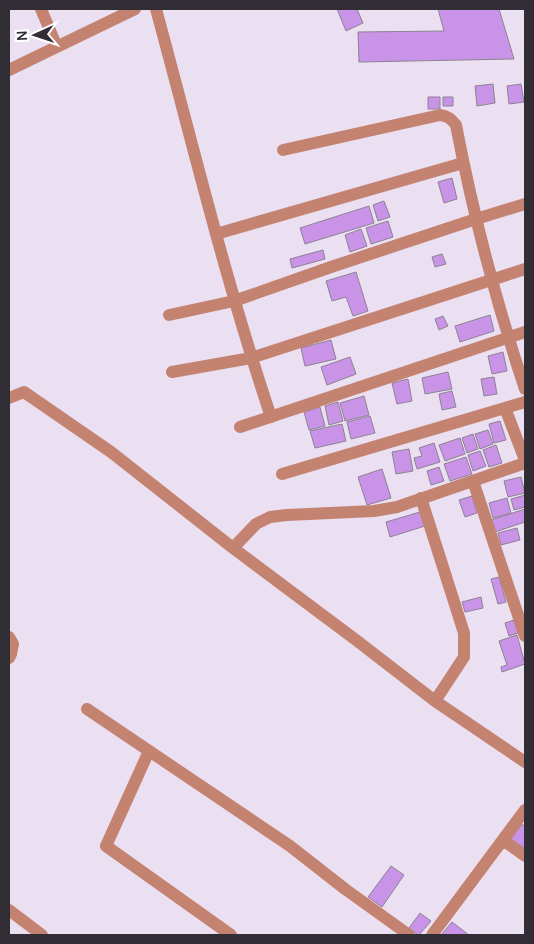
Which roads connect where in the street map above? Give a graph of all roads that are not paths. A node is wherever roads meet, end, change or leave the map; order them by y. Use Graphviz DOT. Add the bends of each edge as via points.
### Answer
graph roads {
  1 [pos="41,9"];
  2 [pos="135,9"];
  3 [pos="156,9"];
  4 [pos="57,47"];
  5 [pos="9,70"];
  6 [pos="283,150"];
  7 [pos="463,163"];
  8 [pos="525,204"];
  9 [pos="476,219"];
  10 [pos="216,234"];
  11 [pos="525,269"];
  12 [pos="491,281"];
  13 [pos="234,301"];
  14 [pos="169,315"];
  15 [pos="525,332"];
  16 [pos="508,338"];
  17 [pos="251,358"];
  18 [pos="172,372"];
  19 [pos="525,389"];
  20 [pos="9,398"];
  21 [pos="525,402"];
  22 [pos="505,408"];
  23 [pos="271,417"];
  24 [pos="240,427"];
  25 [pos="525,462"];
  26 [pos="282,474"];
  27 [pos="473,480"];
  28 [pos="421,498"];
  29 [pos="233,548"];
  30 [pos="525,636"];
  31 [pos="9,638"];
  32 [pos="9,658"];
  33 [pos="435,701"];
  34 [pos="87,709"];
  35 [pos="149,751"];
  36 [pos="525,762"];
  37 [pos="525,810"];
  38 [pos="503,840"];
  39 [pos="525,856"];
  40 [pos="9,910"];
  41 [pos="42,935"];
  42 [pos="231,935"];
  43 [pos="408,935"];
  44 [pos="432,935"];
  1 -- 4 [label="street"];
  2 -- 4 [label="street"];
  3 -- 10 [label="street"];
  4 -- 5 [label="street"];
  6 -- 7 [label="street" via="440,115 456,125"];
  7 -- 9 [label="street"];
  7 -- 10 [label="street"];
  8 -- 9 [label="street"];
  9 -- 12 [label="street"];
  9 -- 13 [label="street"];
  10 -- 13 [label="street"];
  11 -- 12 [label="street"];
  12 -- 16 [label="street"];
  12 -- 17 [label="street"];
  13 -- 14 [label="street"];
  13 -- 17 [label="street"];
  15 -- 16 [label="street"];
  16 -- 19 [label="street"];
  16 -- 23 [label="street"];
  17 -- 18 [label="street"];
  17 -- 23 [label="street"];
  20 -- 29 [label="street" via="24,392 111,452"];
  21 -- 22 [label="street"];
  22 -- 25 [label="street"];
  22 -- 26 [label="street"];
  23 -- 24 [label="street"];
  25 -- 27 [label="street"];
  27 -- 28 [label="street"];
  27 -- 30 [label="street"];
  28 -- 29 [label="street" via="374,511 270,517 256,524"];
  28 -- 33 [label="street" via="464,633 464,657"];
  29 -- 33 [label="street"];
  31 -- 32 [label="street" via="13,644"];
  33 -- 36 [label="street"];
  34 -- 35 [label="street"];
  35 -- 42 [label="street" via="106,846"];
  35 -- 43 [label="street" via="290,846"];
  37 -- 38 [label="street"];
  38 -- 39 [label="street"];
  38 -- 44 [label="street"];
  40 -- 41 [label="street"];
}
